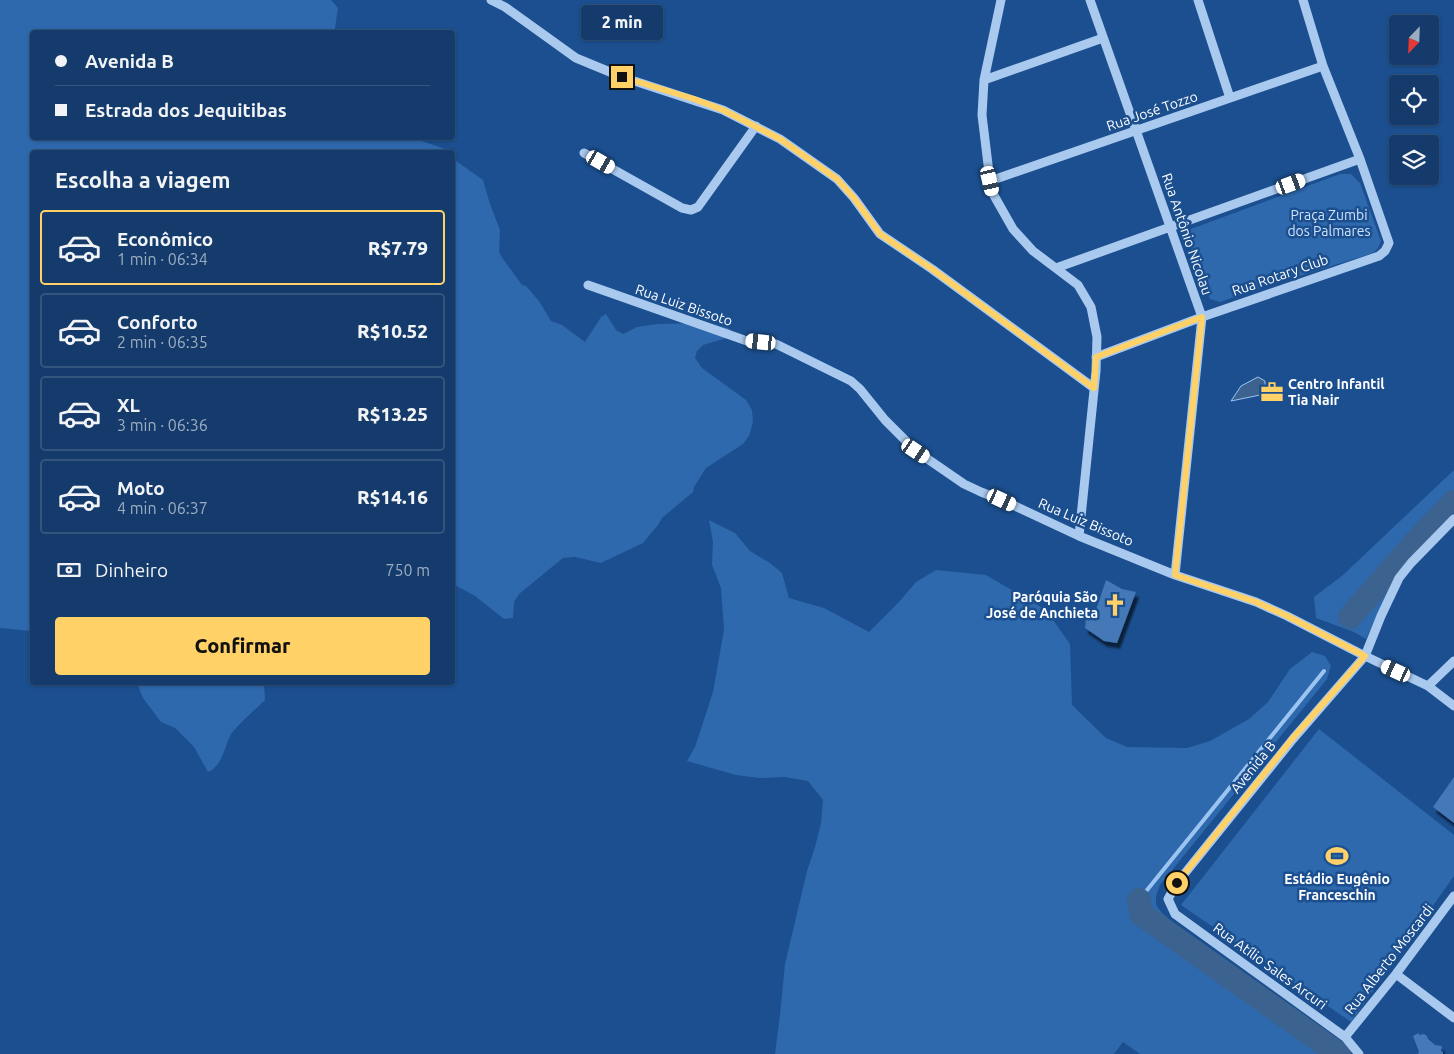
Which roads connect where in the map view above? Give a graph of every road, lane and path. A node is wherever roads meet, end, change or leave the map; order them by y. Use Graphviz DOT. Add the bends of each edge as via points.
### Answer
graph roads {
  1 [pos="491,0"];
  2 [pos="1001,0"];
  3 [pos="1090,0"];
  4 [pos="1198,0"];
  5 [pos="1303,0"];
  6 [pos="1103,38"];
  7 [pos="1322,66"];
  8 [pos="984,80"];
  9 [pos="1230,98"];
  10 [pos="756,126"];
  11 [pos="1136,130"];
  12 [pos="584,153"];
  13 [pos="1360,160"];
  14 [pos="990,181"];
  15 [pos="1171,226"];
  16 [pos="1056,268"];
  17 [pos="588,285"];
  18 [pos="1202,317"];
  19 [pos="1096,357"];
  20 [pos="1094,388"];
  21 [pos="1454,519"];
  22 [pos="1079,536"];
  23 [pos="1175,575"];
  24 [pos="1365,656"];
  25 [pos="1454,661"];
  26 [pos="1428,686"];
  27 [pos="1454,706"];
  28 [pos="1454,896"];
  29 [pos="1168,899"];
  30 [pos="1396,974"];
  31 [pos="1454,1018"];
  32 [pos="1345,1038"];
  33 [pos="1359,1054"];
  1 -- 10 [label="street" via="576,58 622,77 694,99"];
  2 -- 8 [label="street"];
  3 -- 6 [label="street, Rua Antônio Nicolau"];
  4 -- 9 [label="street"];
  5 -- 7 [label="street"];
  6 -- 8 [label="street"];
  6 -- 11 [label="street, Rua Antônio Nicolau"];
  7 -- 9 [label="street, Rua José Tozzo"];
  7 -- 13 [label="street"];
  8 -- 14 [label="street" via="982,115"];
  9 -- 11 [label="street, Rua José Tozzo"];
  10 -- 12 [label="street" via="698,207 691,210"];
  10 -- 20 [label="street" via="837,179 880,234"];
  11 -- 14 [label="street, Rua José Tozzo"];
  11 -- 15 [label="street, Rua Antônio Nicolau"];
  13 -- 15 [label="street"];
  13 -- 18 [label="street, Rua Rotary Club" via="1389,244 1383,253"];
  14 -- 16 [label="street" via="992,192 1013,229 1033,251"];
  15 -- 16 [label="street"];
  15 -- 18 [label="street, Rua Antônio Nicolau"];
  16 -- 19 [label="street" via="1078,285 1091,308 1097,337"];
  17 -- 22 [label="street, Rua Luiz Bissoto" via="747,341 776,344 851,381 916,451 964,484"];
  18 -- 19 [label="street, Rua Rotary Club"];
  18 -- 23 [label="street, Rua Antônio Nicolau"];
  19 -- 20 [label="street"];
  20 -- 22 [label="street"];
  21 -- 24 [label="street, Avenida B" via="1399,578"];
  22 -- 23 [label="street, Rua Luiz Bissoto"];
  23 -- 24 [label="street, Rua Luiz Bissoto" via="1256,602"];
  24 -- 26 [label="street, Rua Luiz Bissoto"];
  24 -- 29 [label="street, Avenida B" via="1292,739 1177,883"];
  25 -- 26 [label="street"];
  26 -- 27 [label="street, Rua Luiz Bissoto"];
  28 -- 30 [label="street, Rua Alberto Moscardi"];
  29 -- 32 [label="street, Rua Atílio Sales Arcuri" via="1175,914"];
  30 -- 31 [label="street"];
  30 -- 32 [label="street, Rua Alberto Moscardi"];
  32 -- 33 [label="street, Rua Atílio Sales Arcuri"];
}
